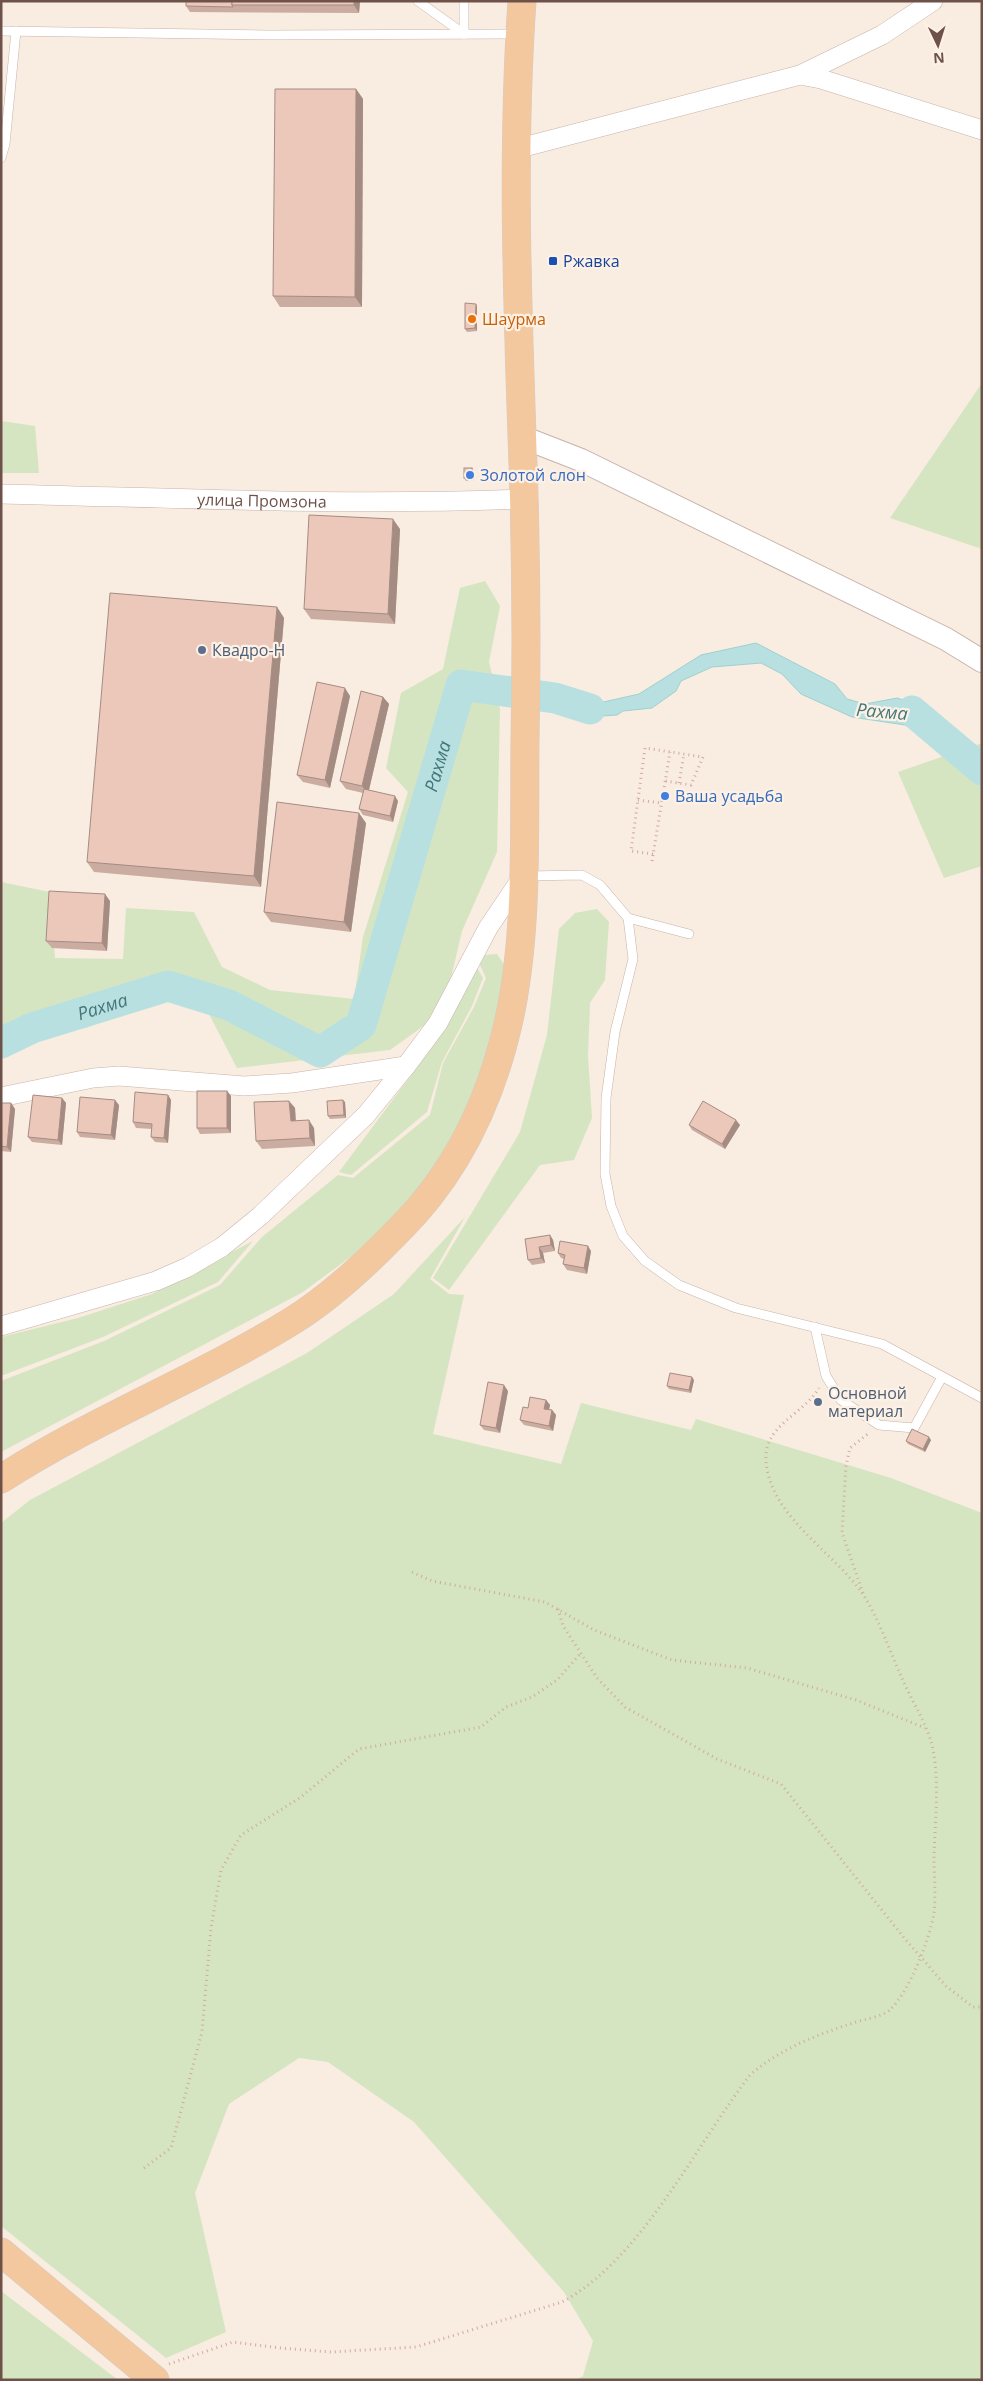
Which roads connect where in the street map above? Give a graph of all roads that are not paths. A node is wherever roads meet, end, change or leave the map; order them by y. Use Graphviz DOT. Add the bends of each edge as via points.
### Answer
graph roads {
  1 [pos="418,1"];
  2 [pos="464,1"];
  3 [pos="522,1"];
  4 [pos="933,1"];
  5 [pos="1,31"];
  6 [pos="16,31"];
  7 [pos="464,34"];
  8 [pos="520,34"];
  9 [pos="800,75"];
  10 [pos="982,130"];
  11 [pos="516,149"];
  12 [pos="1,158"];
  13 [pos="522,437"];
  14 [pos="1,494"];
  15 [pos="524,499"];
  16 [pos="982,660"];
  17 [pos="523,876"];
  18 [pos="628,918"];
  19 [pos="689,934"];
  20 [pos="406,1066"];
  21 [pos="1,1097"];
  22 [pos="1,1326"];
  23 [pos="815,1328"];
  24 [pos="942,1377"];
  25 [pos="982,1398"];
  26 [pos="1,1479"];
  27 [pos="1,2252"];
  28 [pos="151,2376"];
  1 -- 7 [label="lane"];
  2 -- 7 [label="lane"];
  3 -- 8 [label="main road"];
  4 -- 9 [label="street" via="882,35"];
  5 -- 6 [label="lane"];
  6 -- 7 [label="lane"];
  6 -- 12 [label="lane"];
  7 -- 8 [label="lane"];
  8 -- 11 [label="main road"];
  9 -- 10 [label="street"];
  9 -- 11 [label="street"];
  11 -- 13 [label="main road"];
  13 -- 15 [label="main road"];
  13 -- 16 [label="street" via="581,460 946,639"];
  14 -- 15 [label="street, улица Промзона" via="460,502"];
  15 -- 17 [label="main road"];
  17 -- 18 [label="lane" via="582,875 600,885"];
  17 -- 20 [label="street" via="488,928 438,1023"];
  17 -- 26 [label="main road" via="517,967 502,1049 487,1094 462,1150 431,1195 400,1230 346,1281 295,1319 208,1368 62,1441"];
  18 -- 19 [label="lane"];
  18 -- 23 [label="lane" via="633,959 615,1032 606,1098 605,1155 611,1206 623,1236 645,1262 679,1285 736,1308"];
  20 -- 21 [label="street" via="292,1083 244,1086 119,1076 93,1078"];
  20 -- 22 [label="street" via="366,1115 260,1216 222,1247 156,1282"];
  23 -- 24 [label="lane" via="882,1344"];
  23 -- 24 [label="lane" via="826,1376 841,1400 879,1425 914,1428"];
  24 -- 25 [label="lane"];
  27 -- 28 [label="main road"];
}
